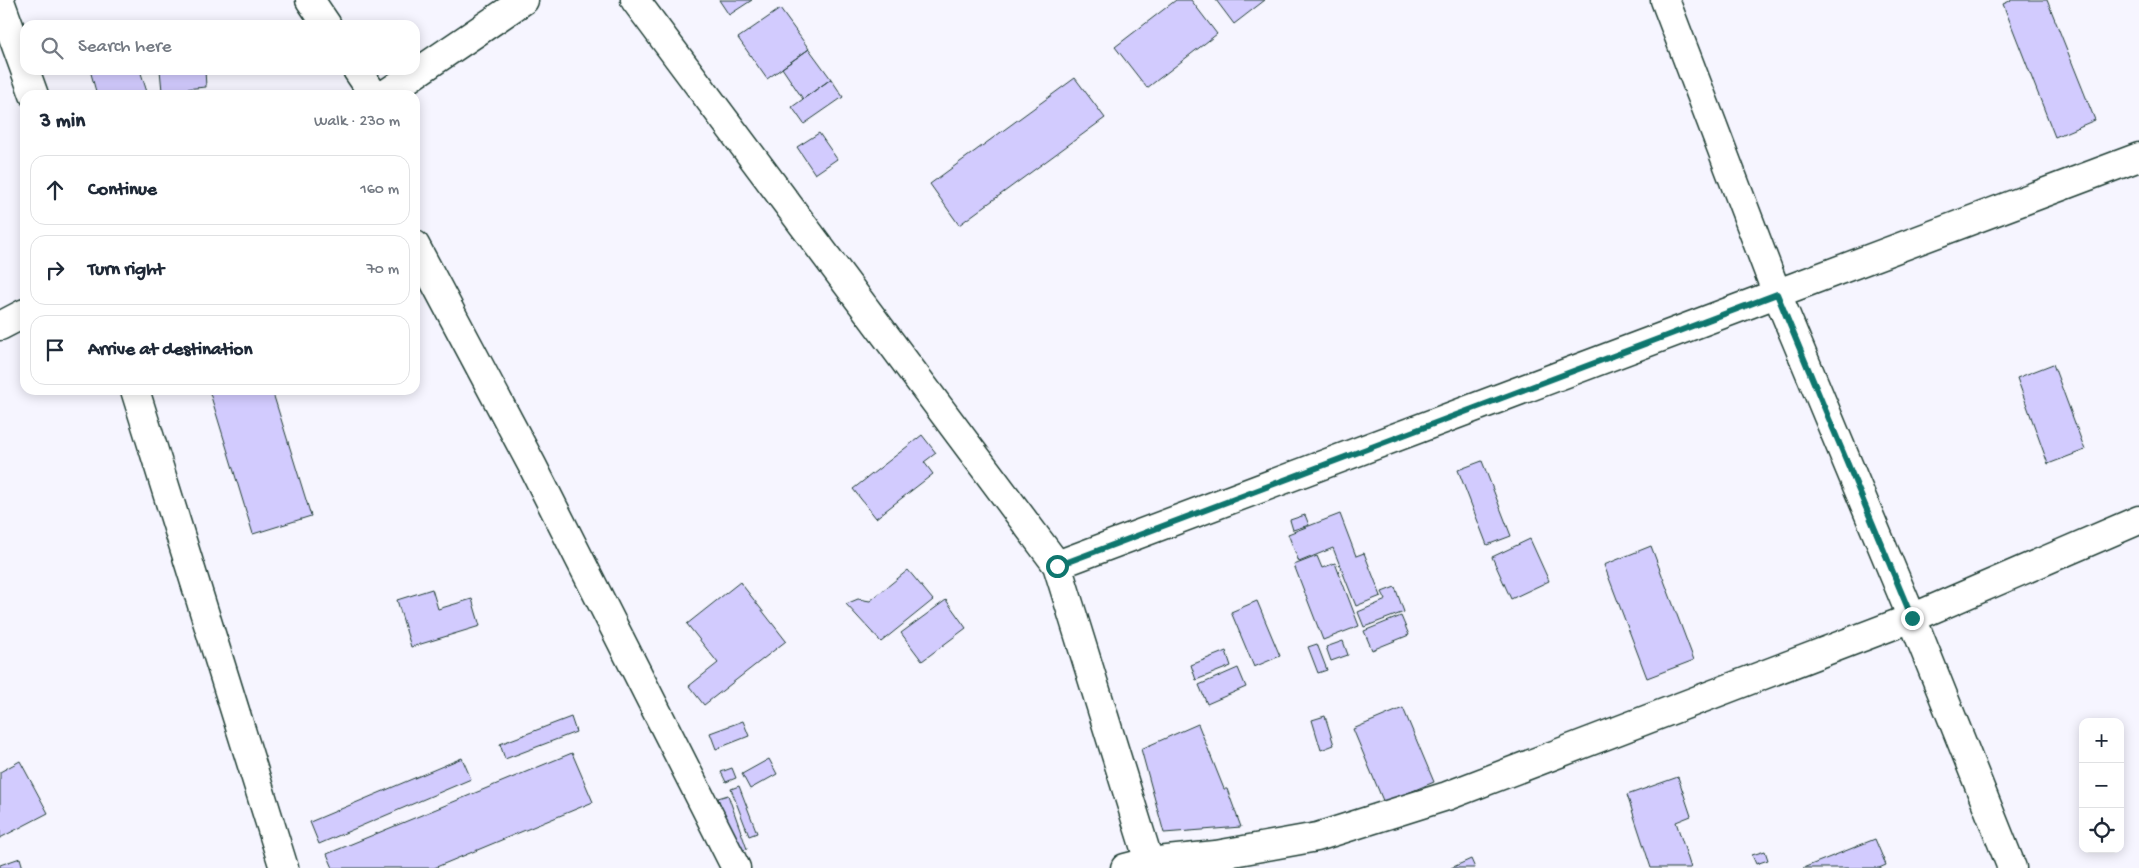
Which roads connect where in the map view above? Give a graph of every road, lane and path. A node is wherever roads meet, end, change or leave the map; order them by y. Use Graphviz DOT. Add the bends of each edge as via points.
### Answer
graph roads {
  1 [pos="310,0"];
  2 [pos="524,0"];
  3 [pos="635,0"];
  4 [pos="1665,0"];
  5 [pos="0,1"];
  6 [pos="324,20"];
  7 [pos="20,56"];
  8 [pos="420,71"];
  9 [pos="27,75"];
  10 [pos="360,75"];
  11 [pos="413,75"];
  12 [pos="32,90"];
  13 [pos="371,90"];
  14 [pos="391,90"];
  15 [pos="2139,157"];
  16 [pos="420,254"];
  17 [pos="1777,294"];
  18 [pos="20,316"];
  19 [pos="0,326"];
  20 [pos="137,395"];
  21 [pos="2139,520"];
  22 [pos="1057,566"];
  23 [pos="1912,618"];
  24 [pos="1141,866"];
  25 [pos="284,868"];
  26 [pos="736,868"];
  27 [pos="2012,868"];
  1 -- 6 [label="street"];
  2 -- 8 [label="street"];
  3 -- 22 [label="street"];
  4 -- 17 [label="street"];
  5 -- 7 [label="street"];
  9 -- 12 [label="street"];
  10 -- 13 [label="street"];
  11 -- 14 [label="street"];
  15 -- 17 [label="street"];
  16 -- 26 [label="street" via="532,464"];
  17 -- 22 [label="street"];
  17 -- 23 [label="street"];
  18 -- 19 [label="street"];
  20 -- 25 [label="street"];
  21 -- 23 [label="street"];
  22 -- 24 [label="street"];
  23 -- 24 [label="street" via="1447,796 1317,837"];
  23 -- 27 [label="street"];
}
